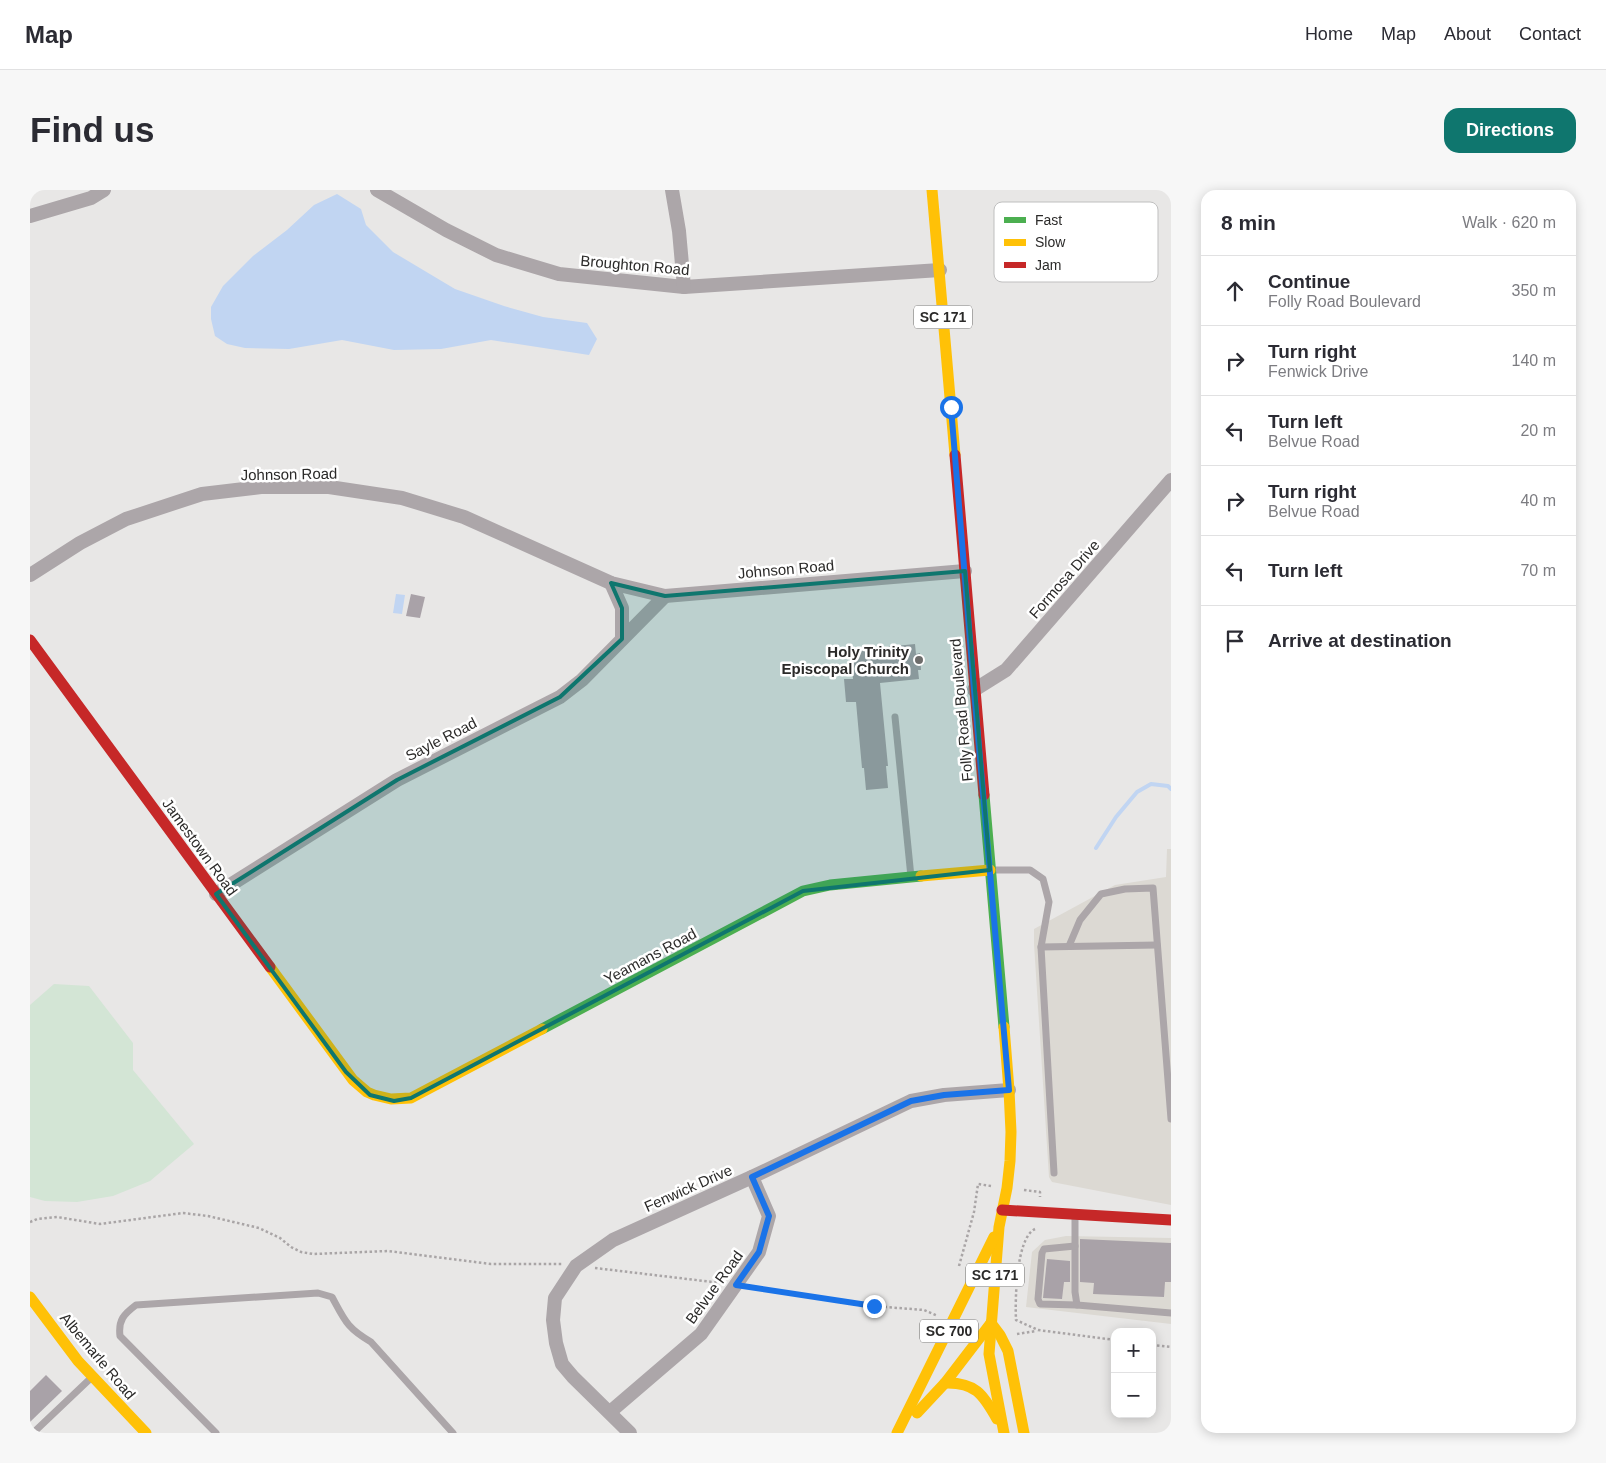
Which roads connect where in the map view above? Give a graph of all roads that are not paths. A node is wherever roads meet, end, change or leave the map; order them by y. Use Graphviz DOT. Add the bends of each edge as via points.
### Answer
graph roads {
  1 [pos="104,190"];
  2 [pos="377,190"];
  3 [pos="672,190"];
  4 [pos="932,190"];
  5 [pos="30,216"];
  6 [pos="940,270"];
  7 [pos="684,287"];
  8 [pos="1171,480"];
  9 [pos="965,571"];
  10 [pos="30,575"];
  11 [pos="611,583"];
  12 [pos="665,596"];
  13 [pos="622,639"];
  14 [pos="30,640"];
  15 [pos="974,690"];
  16 [pos="896,717"];
  17 [pos="990,870"];
  18 [pos="911,878"];
  19 [pos="216,894"];
  20 [pos="1157,945"];
  21 [pos="1070,946"];
  22 [pos="1041,947"];
  23 [pos="346,1072"];
  24 [pos="1009,1090"];
  25 [pos="1171,1118"];
  26 [pos="1054,1173"];
  27 [pos="752,1177"];
  28 [pos="1002,1210"];
  29 [pos="1075,1214"];
  30 [pos="1171,1220"];
  31 [pos="999,1228"];
  32 [pos="1075,1246"];
  33 [pos="30,1297"];
  34 [pos="1077,1305"];
  35 [pos="1171,1313"];
  36 [pos="991,1323"];
  37 [pos="93,1376"];
  38 [pos="945,1383"];
  39 [pos="610,1412"];
  40 [pos="1004,1432"];
  41 [pos="33,1433"];
  42 [pos="146,1433"];
  43 [pos="216,1433"];
  44 [pos="453,1433"];
  45 [pos="630,1433"];
  46 [pos="898,1433"];
  47 [pos="1024,1433"];
  1 -- 5 [label="street" via="91,198"];
  2 -- 7 [label="street, Broughton Road" via="496,255 559,274"];
  3 -- 7 [label="street"];
  4 -- 6 [label="main road, Folly Road Boulevard / SC 171"];
  6 -- 7 [label="street, Broughton Road"];
  6 -- 9 [label="main road, Folly Road Boulevard / SC 171"];
  8 -- 15 [label="street, Formosa Drive" via="1006,670"];
  9 -- 12 [label="street, Johnson Road"];
  9 -- 15 [label="main road, Folly Road Boulevard / SC 171"];
  10 -- 11 [label="street, Johnson Road" via="126,519 202,494 261,487 329,487 402,498 464,517"];
  11 -- 12 [label="street, Johnson Road"];
  11 -- 13 [label="street" via="622,608"];
  12 -- 13 [label="street, Sayle Road"];
  13 -- 19 [label="street, Sayle Road" via="582,680 560,696 397,780"];
  14 -- 19 [label="main road, Jamestown Road"];
  15 -- 17 [label="main road, Folly Road Boulevard / SC 171"];
  16 -- 18 [label="lane"];
  17 -- 18 [label="main road, Yeamans Road"];
  17 -- 22 [label="lane" via="1030,870 1043,879 1049,902"];
  17 -- 24 [label="main road, Folly Road Boulevard / SC 171"];
  18 -- 23 [label="main road, Yeamans Road" via="803,892 411,1098 394,1100 370,1095"];
  19 -- 23 [label="main road, Jamestown Road"];
  20 -- 21 [label="lane"];
  20 -- 21 [label="lane" via="1153,888 1101,894 1080,920"];
  20 -- 25 [label="lane"];
  21 -- 22 [label="lane"];
  22 -- 26 [label="lane"];
  24 -- 27 [label="street, Fenwick Drive" via="911,1101"];
  24 -- 28 [label="main road, Folly Road Boulevard / SC 171" via="1010,1161"];
  27 -- 39 [label="street, Belvue Road" via="769,1216 759,1252 701,1334"];
  27 -- 39 [label="street, Fenwick Drive" via="613,1240 576,1266 555,1298 553,1320 562,1364"];
  28 -- 29 [label="main road"];
  28 -- 31 [label="main road, Folly Road Boulevard / SC 171"];
  29 -- 30 [label="main road"];
  29 -- 32 [label="lane"];
  31 -- 36 [label="main road, Folly Road Boulevard / SC 171"];
  31 -- 46 [label="main road, Folly Road Boulevard / SC 700"];
  32 -- 34 [label="lane"];
  32 -- 34 [label="lane" via="1044,1249 1038,1300 1040,1304"];
  33 -- 37 [label="main road, Albemarle Road"];
  34 -- 35 [label="lane"];
  36 -- 38 [label="main road, Folly Road Boulevard / SC 700"];
  36 -- 40 [label="main road" via="989,1354"];
  36 -- 47 [label="main road" via="1008,1351"];
  37 -- 41 [label="lane"];
  37 -- 42 [label="main road, Albemarle Road"];
  38 -- 40 [label="main road" via="970,1384 989,1405"];
  38 -- 46 [label="main road, Folly Road Boulevard / SC 700"];
  39 -- 45 [label="street, Fenwick Drive"];
  43 -- 44 [label="lane" via="120,1336 118,1325 124,1314 136,1305 318,1292 332,1297 348,1326 371,1342"];
}
